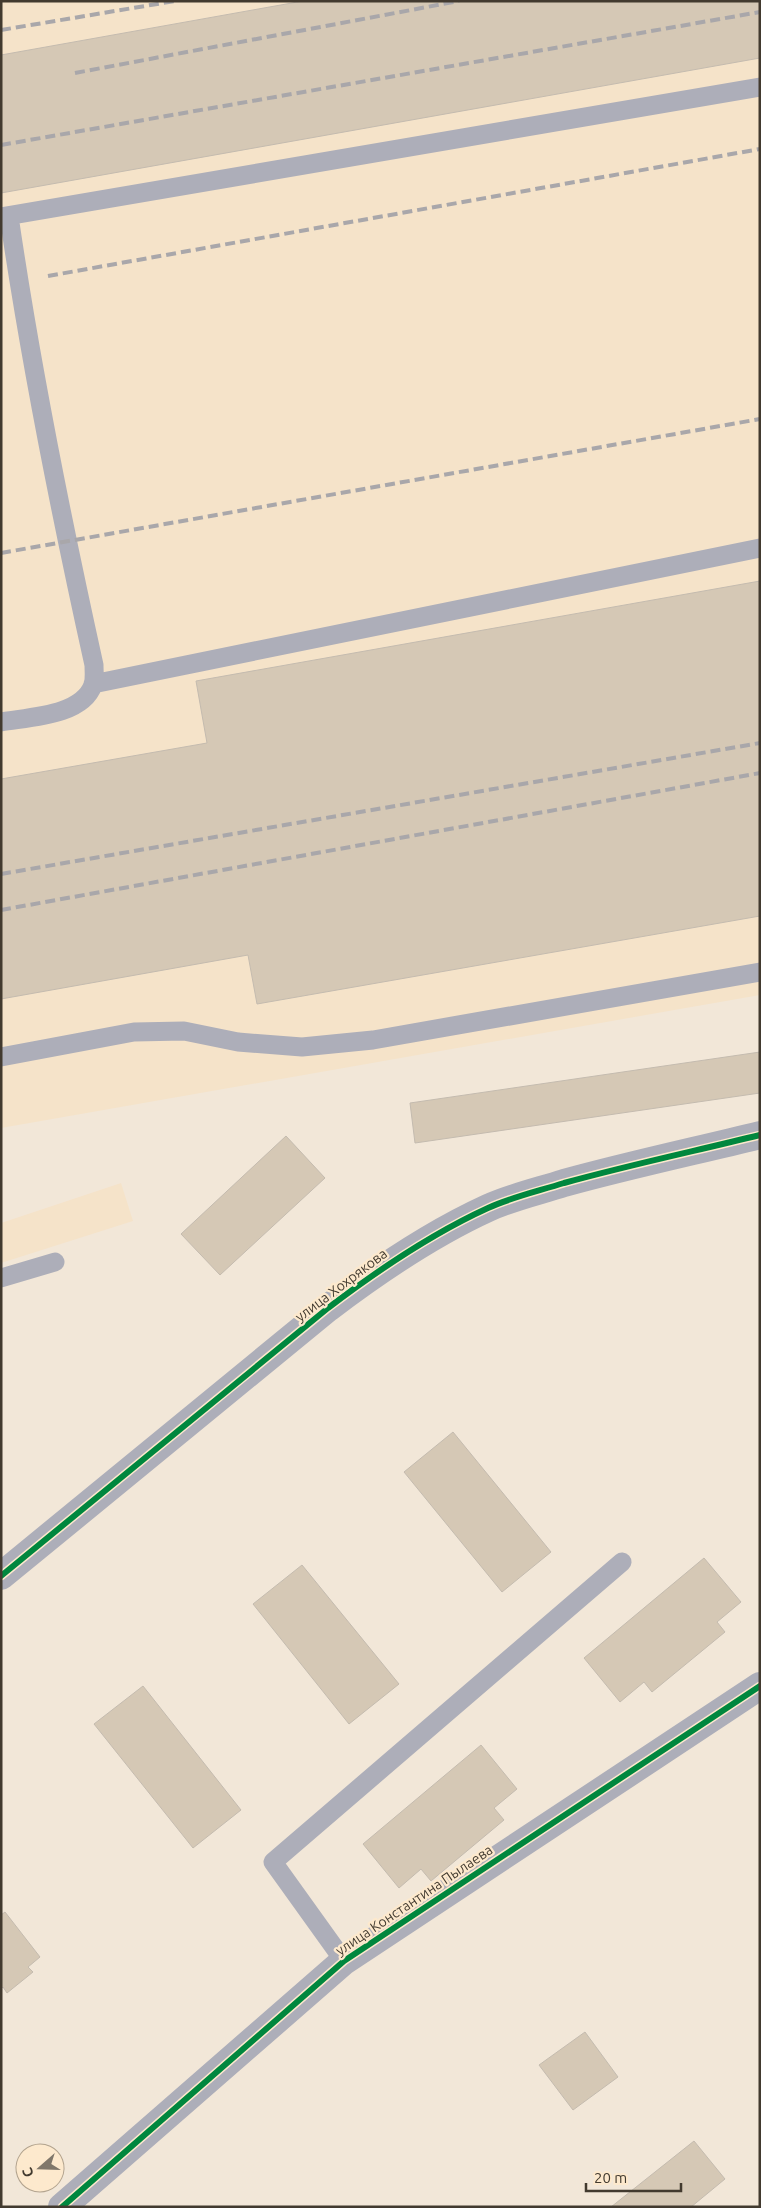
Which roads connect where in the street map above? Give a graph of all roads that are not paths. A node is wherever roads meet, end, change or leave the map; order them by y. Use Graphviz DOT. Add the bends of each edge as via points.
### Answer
graph roads {
  1 [pos="760,87"];
  2 [pos="5,216"];
  3 [pos="760,548"];
  4 [pos="93,684"];
  5 [pos="1,722"];
  6 [pos="760,972"];
  7 [pos="1,1057"];
  8 [pos="760,1135"];
  9 [pos="55,1262"];
  10 [pos="1,1278"];
  11 [pos="622,1562"];
  12 [pos="1,1576"];
  13 [pos="760,1686"];
  14 [pos="344,1961"];
  15 [pos="62,2207"];
  1 -- 2 [label="lane"];
  2 -- 4 [label="lane" via="66,540 94,665"];
  3 -- 4 [label="lane"];
  4 -- 5 [label="lane" via="86,697 72,707 51,714"];
  6 -- 7 [label="lane" via="333,1045 302,1047 238,1042 184,1031 134,1032"];
  8 -- 12 [label="street, улица Хохрякова" via="533,1192 490,1207 446,1228 328,1308"];
  9 -- 10 [label="lane"];
  11 -- 14 [label="lane" via="273,1862"];
  13 -- 14 [label="street, улица Константина Пылаева"];
  14 -- 15 [label="street, улица Константина Пылаева"];
}
